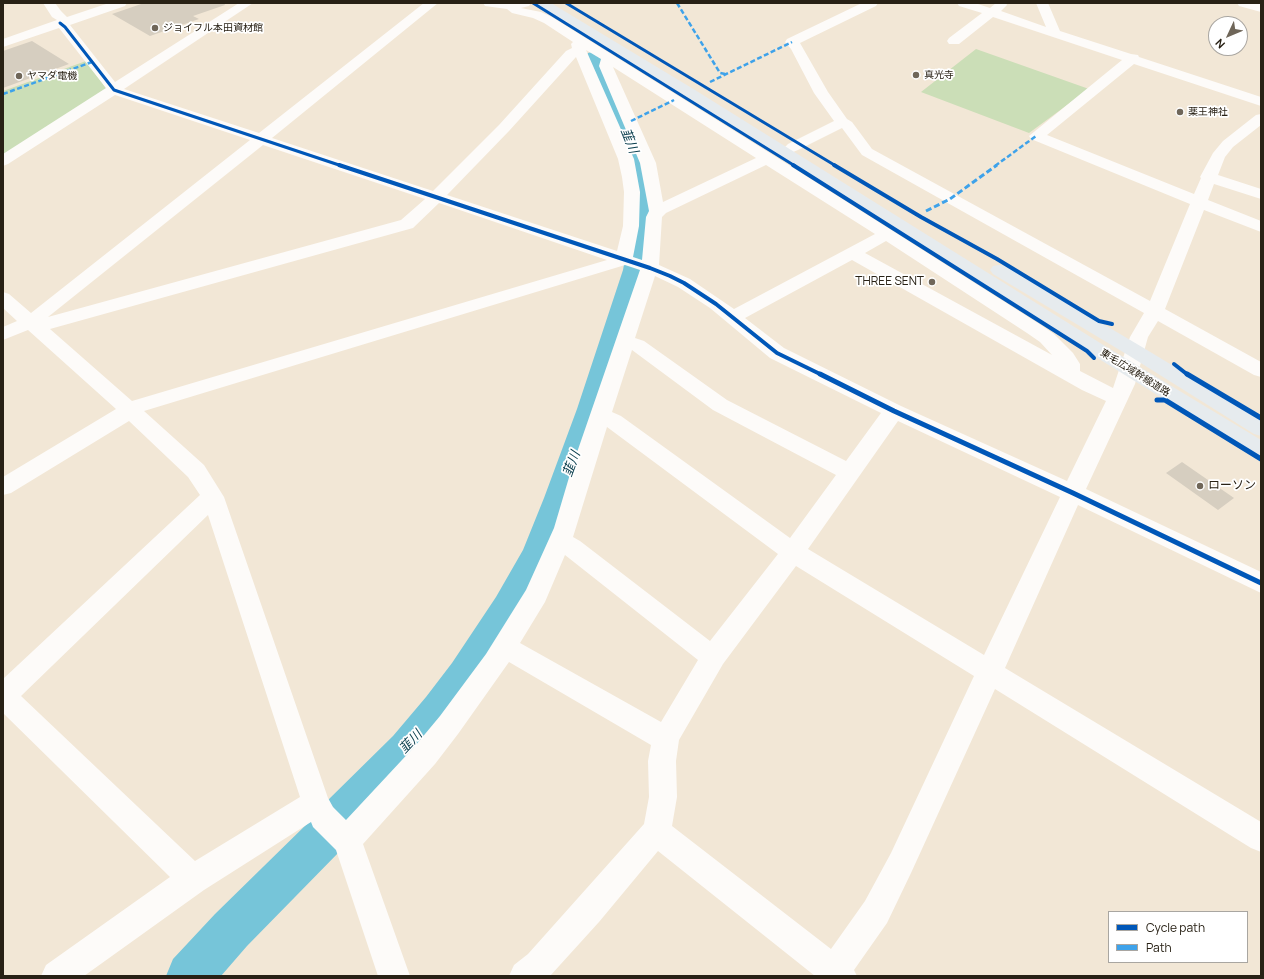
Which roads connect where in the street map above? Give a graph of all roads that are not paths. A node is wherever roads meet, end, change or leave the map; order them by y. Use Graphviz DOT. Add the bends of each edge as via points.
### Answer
graph roads {
  1 [pos="49,3"];
  2 [pos="103,3"];
  3 [pos="120,3"];
  4 [pos="247,3"];
  5 [pos="432,3"];
  6 [pos="489,3"];
  7 [pos="542,3"];
  8 [pos="557,3"];
  9 [pos="872,3"];
  10 [pos="964,3"];
  11 [pos="1004,3"];
  12 [pos="1042,3"];
  13 [pos="1243,3"];
  14 [pos="518,4"];
  15 [pos="1261,8"];
  16 [pos="992,12"];
  17 [pos="60,20"];
  18 [pos="1053,33"];
  19 [pos="3,36"];
  20 [pos="954,41"];
  21 [pos="3,43"];
  22 [pos="581,45"];
  23 [pos="1133,58"];
  24 [pos="610,59"];
  25 [pos="114,90"];
  26 [pos="1261,102"];
  27 [pos="1261,118"];
  28 [pos="842,122"];
  29 [pos="262,139"];
  30 [pos="793,147"];
  31 [pos="768,158"];
  32 [pos="3,160"];
  33 [pos="1208,177"];
  34 [pos="1261,194"];
  35 [pos="436,197"];
  36 [pos="1200,202"];
  37 [pos="660,210"];
  38 [pos="1261,227"];
  39 [pos="886,234"];
  40 [pos="853,253"];
  41 [pos="637,263"];
  42 [pos="3,298"];
  43 [pos="1155,311"];
  44 [pos="733,317"];
  45 [pos="34,324"];
  46 [pos="3,334"];
  47 [pos="625,341"];
  48 [pos="1132,360"];
  49 [pos="1261,370"];
  50 [pos="1071,374"];
  51 [pos="1117,398"];
  52 [pos="130,410"];
  53 [pos="894,411"];
  54 [pos="601,415"];
  55 [pos="1261,429"];
  56 [pos="1261,450"];
  57 [pos="849,472"];
  58 [pos="3,487"];
  59 [pos="1073,493"];
  60 [pos="213,497"];
  61 [pos="560,541"];
  62 [pos="793,552"];
  63 [pos="1261,584"];
  64 [pos="505,647"];
  65 [pos="714,656"];
  66 [pos="990,672"];
  67 [pos="3,696"];
  68 [pos="666,739"];
  69 [pos="316,803"];
  70 [pos="657,832"];
  71 [pos="1261,838"];
  72 [pos="347,840"];
  73 [pos="193,879"];
  74 [pos="537,972"];
  75 [pos="836,974"];
  76 [pos="57,976"];
  77 [pos="394,976"];
  1 -- 17 [label="street"];
  2 -- 17 [label="street"];
  3 -- 17 [label="street"];
  4 -- 25 [label="street"];
  5 -- 29 [label="street"];
  6 -- 14 [label="street"];
  7 -- 48 [label="highway, 東毛広域幹線道路"];
  8 -- 30 [label="highway, 東毛広域幹線道路"];
  9 -- 28 [label="street" via="792,42"];
  10 -- 16 [label="street"];
  11 -- 16 [label="street"];
  12 -- 18 [label="street" via="1054,29"];
  13 -- 15 [label="street"];
  14 -- 22 [label="street" via="516,10 548,20"];
  16 -- 18 [label="street"];
  16 -- 20 [label="street"];
  17 -- 19 [label="street"];
  17 -- 21 [label="street"];
  17 -- 25 [label="street"];
  18 -- 23 [label="street"];
  22 -- 24 [label="street"];
  22 -- 35 [label="street"];
  22 -- 41 [label="street" via="626,159 632,192 631,226 625,254"];
  23 -- 26 [label="street"];
  23 -- 36 [label="street" via="1036,136"];
  24 -- 31 [label="street"];
  24 -- 37 [label="street" via="606,66 648,163 656,209"];
  25 -- 29 [label="street"];
  25 -- 32 [label="street"];
  27 -- 33 [label="street" via="1228,144 1218,156"];
  28 -- 30 [label="street"];
  28 -- 43 [label="street" via="869,154"];
  29 -- 35 [label="street"];
  29 -- 45 [label="street"];
  30 -- 48 [label="highway, 東毛広域幹線道路"];
  31 -- 37 [label="street"];
  31 -- 39 [label="street"];
  33 -- 34 [label="street"];
  33 -- 36 [label="street"];
  35 -- 41 [label="street"];
  35 -- 45 [label="street" via="401,227"];
  36 -- 38 [label="street"];
  36 -- 43 [label="street"];
  37 -- 41 [label="street" via="654,217"];
  39 -- 40 [label="street"];
  39 -- 50 [label="street" via="1047,338 1066,358 1070,364"];
  40 -- 44 [label="street"];
  40 -- 50 [label="street"];
  41 -- 44 [label="street" via="684,283"];
  41 -- 47 [label="street" via="646,276"];
  41 -- 52 [label="street" via="610,264"];
  42 -- 45 [label="street"];
  43 -- 48 [label="street" via="1139,337"];
  43 -- 49 [label="street"];
  44 -- 53 [label="street" via="777,353"];
  45 -- 46 [label="street"];
  45 -- 52 [label="street"];
  47 -- 54 [label="street"];
  47 -- 57 [label="street" via="637,345 720,405"];
  48 -- 51 [label="street" via="1125,384"];
  48 -- 55 [label="highway, 東毛広域幹線道路"];
  48 -- 56 [label="highway, 東毛広域幹線道路"];
  50 -- 51 [label="street"];
  51 -- 59 [label="street"];
  52 -- 58 [label="street"];
  52 -- 60 [label="street" via="196,471"];
  53 -- 57 [label="street"];
  53 -- 59 [label="street"];
  54 -- 61 [label="street"];
  54 -- 62 [label="street" via="614,421"];
  57 -- 62 [label="street"];
  59 -- 63 [label="street"];
  59 -- 66 [label="street"];
  60 -- 67 [label="street"];
  60 -- 69 [label="street"];
  61 -- 64 [label="street" via="536,595"];
  61 -- 65 [label="street" via="572,547 704,651"];
  62 -- 65 [label="street"];
  62 -- 66 [label="street"];
  64 -- 68 [label="street"];
  64 -- 72 [label="street" via="449,725"];
  65 -- 68 [label="street"];
  66 -- 71 [label="street"];
  66 -- 75 [label="street" via="901,863 876,912"];
  67 -- 73 [label="street"];
  68 -- 70 [label="street" via="662,762 663,797"];
  69 -- 72 [label="street" via="323,817"];
  69 -- 73 [label="street"];
  70 -- 74 [label="street"];
  70 -- 75 [label="street"];
  72 -- 77 [label="street"];
  73 -- 76 [label="street"];
}
